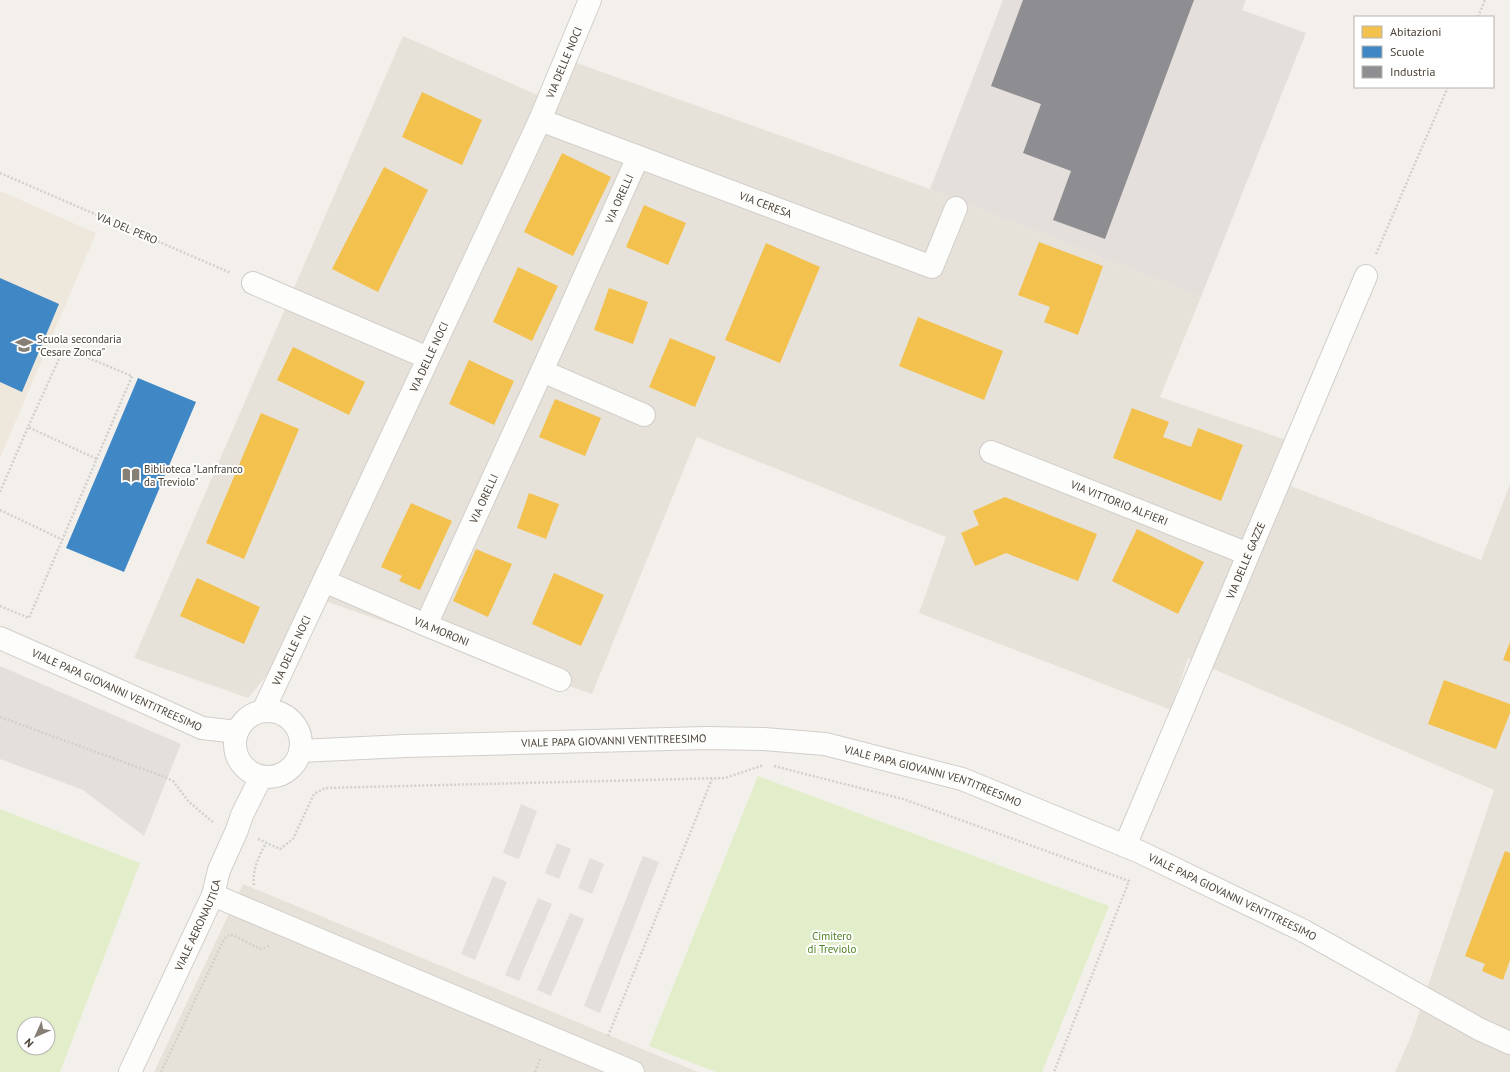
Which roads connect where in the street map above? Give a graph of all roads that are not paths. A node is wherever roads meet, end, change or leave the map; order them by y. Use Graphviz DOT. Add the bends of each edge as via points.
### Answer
graph roads {
  1 [pos="590,0"];
  2 [pos="540,120"];
  3 [pos="638,157"];
  4 [pos="956,208"];
  5 [pos="1366,276"];
  6 [pos="253,283"];
  7 [pos="428,358"];
  8 [pos="542,371"];
  9 [pos="644,415"];
  10 [pos="991,452"];
  11 [pos="1248,554"];
  12 [pos="324,581"];
  13 [pos="426,625"];
  14 [pos="0,638"];
  15 [pos="560,680"];
  16 [pos="263,711"];
  17 [pos="237,732"];
  18 [pos="300,751"];
  19 [pos="261,777"];
  20 [pos="1125,846"];
  21 [pos="213,895"];
  22 [pos="1510,1043"];
  23 [pos="130,1072"];
  24 [pos="633,1072"];
  1 -- 2 [label="street, VIA DELLE NOCI"];
  2 -- 3 [label="street, VIA CERESA"];
  2 -- 7 [label="street, VIA DELLE NOCI"];
  3 -- 4 [label="street, VIA CERESA" via="932,267"];
  3 -- 8 [label="street, VIA ORELLI"];
  5 -- 11 [label="street, VIA DELLE GAZZE"];
  6 -- 7 [label="street"];
  7 -- 12 [label="street, VIA DELLE NOCI"];
  8 -- 9 [label="street"];
  8 -- 13 [label="street, VIA ORELLI"];
  10 -- 11 [label="street, VIA VITTORIO ALFIERI"];
  11 -- 20 [label="street, VIA DELLE GAZZE"];
  12 -- 13 [label="street, VIA MORONI"];
  12 -- 16 [label="street, VIA DELLE NOCI"];
  13 -- 15 [label="street, VIA MORONI"];
  14 -- 17 [label="street, VIALE PAPA GIOVANNI VENTITREESIMO" via="202,728"];
  16 -- 17 [label="street" via="247,718"];
  16 -- 18 [label="street" via="284,715 292,722 298,730"];
  17 -- 19 [label="street" via="235,746 238,760 252,774"];
  18 -- 19 [label="street" via="297,761 290,769 276,776"];
  18 -- 20 [label="street, VIALE PAPA GIOVANNI VENTITREESIMO" via="706,738 825,744 962,779"];
  19 -- 21 [label="street, VIALE AERONAUTICA" via="219,870"];
  20 -- 22 [label="street, VIALE PAPA GIOVANNI VENTITREESIMO" via="1304,931 1479,1029"];
  21 -- 23 [label="street, VIALE AERONAUTICA"];
  21 -- 24 [label="street"];
}
